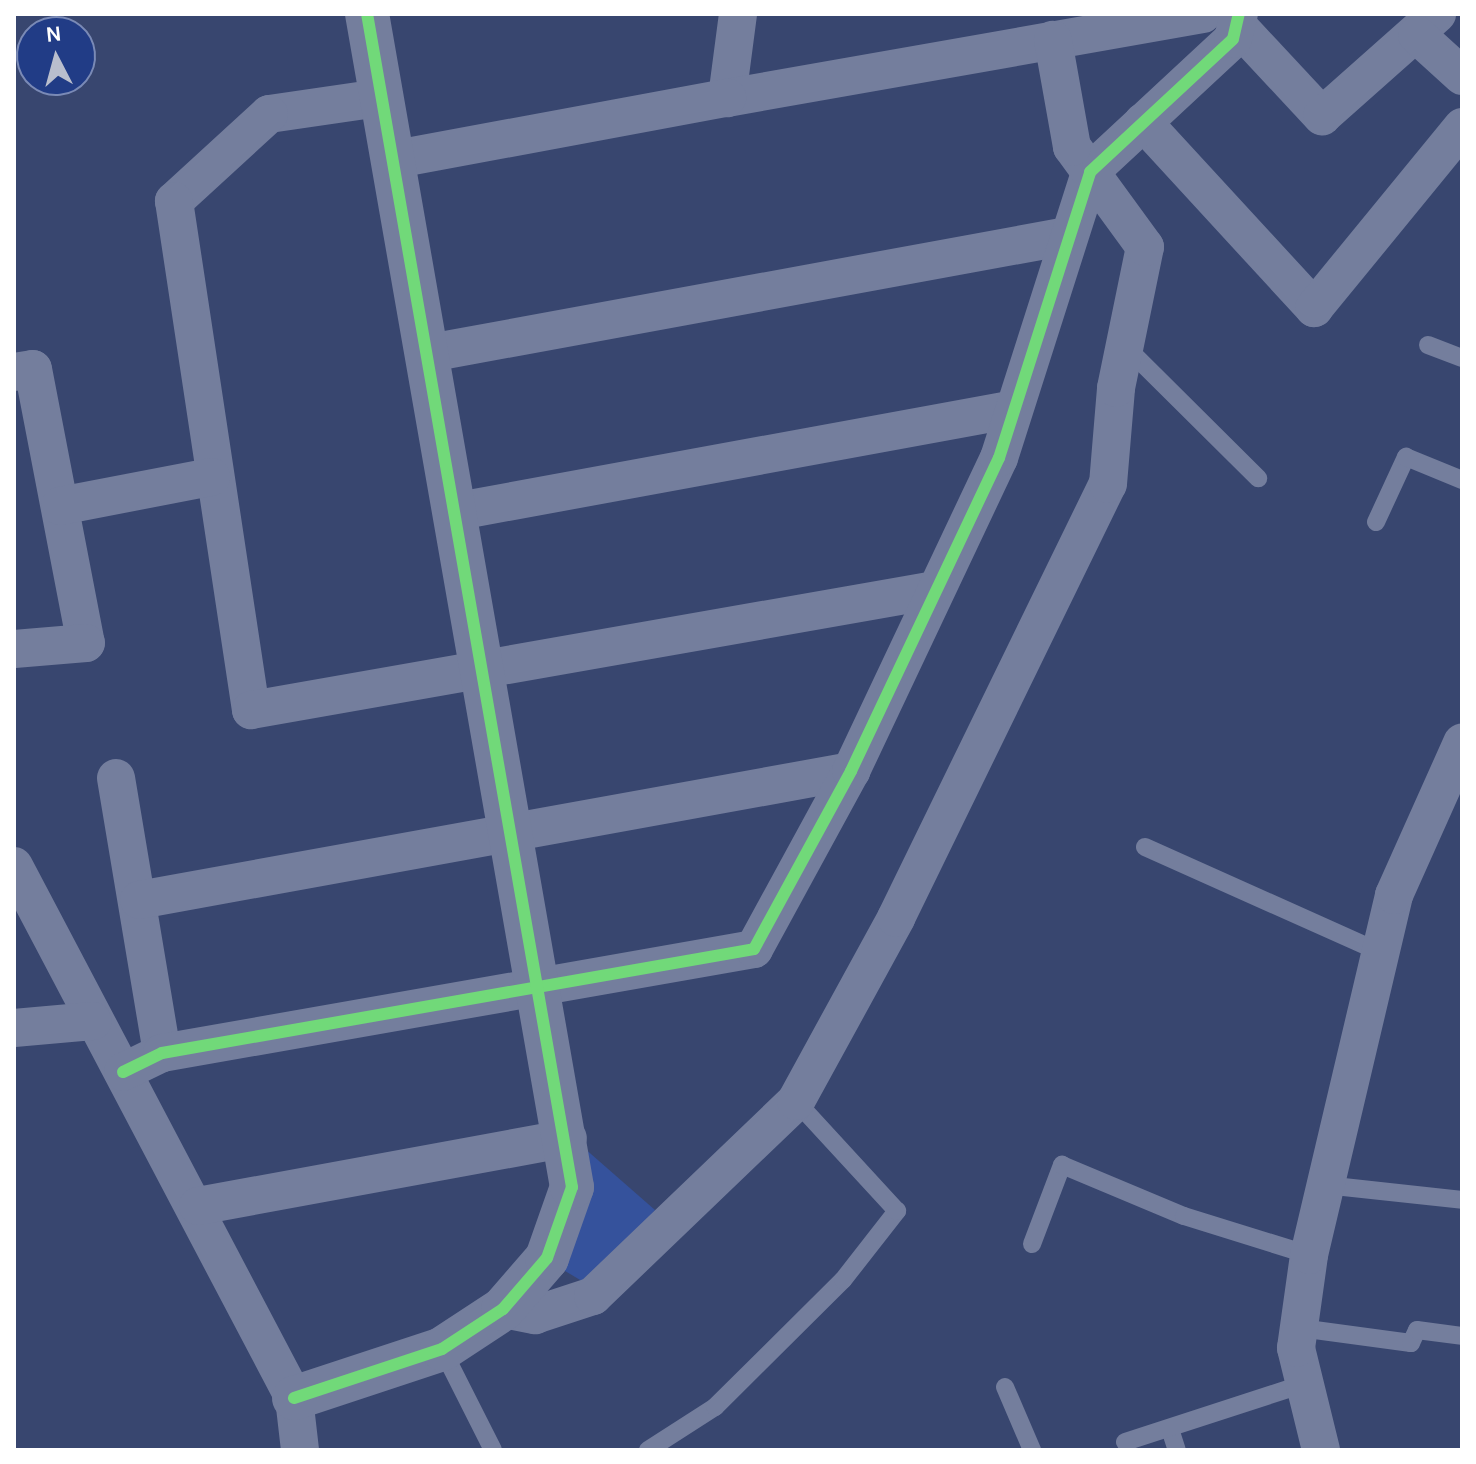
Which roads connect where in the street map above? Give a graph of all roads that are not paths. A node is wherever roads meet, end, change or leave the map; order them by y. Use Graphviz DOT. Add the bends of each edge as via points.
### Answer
graph roads {
  1 [pos="367,14"];
  2 [pos="738,14"];
  3 [pos="1226,18"];
  4 [pos="1427,24"];
  5 [pos="1053,40"];
  6 [pos="1462,76"];
  7 [pos="379,98"];
  8 [pos="727,98"];
  9 [pos="1143,122"];
  10 [pos="1462,127"];
  11 [pos="391,160"];
  12 [pos="1090,172"];
  13 [pos="1067,236"];
  14 [pos="1428,345"];
  15 [pos="1127,348"];
  16 [pos="424,354"];
  17 [pos="1462,358"];
  18 [pos="14,372"];
  19 [pos="1014,409"];
  20 [pos="211,477"];
  21 [pos="1258,478"];
  22 [pos="1462,480"];
  23 [pos="60,506"];
  24 [pos="453,512"];
  25 [pos="1376,522"];
  26 [pos="934,590"];
  27 [pos="14,649"];
  28 [pos="482,672"];
  29 [pos="1462,743"];
  30 [pos="851,771"];
  31 [pos="116,778"];
  32 [pos="512,831"];
  33 [pos="1145,847"];
  34 [pos="14,866"];
  35 [pos="139,900"];
  36 [pos="1378,951"];
  37 [pos="541,987"];
  38 [pos="93,1021"];
  39 [pos="14,1028"];
  40 [pos="162,1053"];
  41 [pos="123,1072"];
  42 [pos="796,1101"];
  43 [pos="568,1138"];
  44 [pos="1325,1185"];
  45 [pos="1462,1200"];
  46 [pos="198,1206"];
  47 [pos="1032,1244"];
  48 [pos="1309,1255"];
  49 [pos="503,1309"];
  50 [pos="1300,1328"];
  51 [pos="1462,1336"];
  52 [pos="442,1349"];
  53 [pos="1300,1385"];
  54 [pos="1005,1387"];
  55 [pos="294,1398"];
  56 [pos="1170,1429"];
  57 [pos="1125,1442"];
  58 [pos="300,1450"];
  59 [pos="493,1450"];
  60 [pos="648,1450"];
  61 [pos="1032,1450"];
  62 [pos="1177,1450"];
  63 [pos="1321,1450"];
  1 -- 7 [label="street"];
  2 -- 8 [label="street"];
  3 -- 4 [label="street" via="1322,116"];
  3 -- 5 [label="street"];
  3 -- 9 [label="street" via="1233,39"];
  4 -- 6 [label="street"];
  5 -- 8 [label="street"];
  5 -- 12 [label="street" via="1072,147"];
  7 -- 11 [label="street"];
  7 -- 20 [label="street" via="269,114 174,201"];
  8 -- 11 [label="street"];
  9 -- 10 [label="street" via="1314,308"];
  9 -- 12 [label="street"];
  11 -- 16 [label="street"];
  12 -- 13 [label="street"];
  12 -- 15 [label="street" via="1145,247"];
  13 -- 16 [label="street"];
  13 -- 19 [label="street"];
  14 -- 17 [label="lane"];
  15 -- 21 [label="lane"];
  15 -- 42 [label="street" via="1108,484 896,918"];
  16 -- 24 [label="street"];
  18 -- 23 [label="street" via="33,369"];
  19 -- 24 [label="street"];
  19 -- 26 [label="street" via="999,458"];
  20 -- 23 [label="street"];
  20 -- 28 [label="street" via="251,710"];
  22 -- 25 [label="lane" via="1406,457"];
  23 -- 27 [label="street" via="86,643"];
  24 -- 28 [label="street"];
  26 -- 28 [label="street"];
  26 -- 30 [label="street"];
  28 -- 32 [label="street"];
  29 -- 36 [label="street" via="1394,895"];
  30 -- 32 [label="street"];
  30 -- 37 [label="street" via="754,949"];
  31 -- 35 [label="street"];
  32 -- 35 [label="street"];
  32 -- 37 [label="street"];
  33 -- 36 [label="lane"];
  34 -- 38 [label="street"];
  35 -- 40 [label="street"];
  36 -- 44 [label="street"];
  37 -- 40 [label="street"];
  37 -- 43 [label="street"];
  38 -- 39 [label="street"];
  38 -- 41 [label="street"];
  40 -- 41 [label="street"];
  41 -- 46 [label="street"];
  42 -- 49 [label="street" via="593,1296 535,1315"];
  42 -- 60 [label="lane" via="897,1211 843,1280 715,1407"];
  43 -- 46 [label="street"];
  43 -- 49 [label="street" via="572,1187 563,1224 547,1258"];
  44 -- 45 [label="lane"];
  44 -- 48 [label="street"];
  46 -- 55 [label="street"];
  47 -- 48 [label="lane" via="1062,1165 1184,1216"];
  48 -- 50 [label="street"];
  49 -- 52 [label="street"];
  50 -- 51 [label="lane" via="1411,1343 1417,1330"];
  50 -- 53 [label="street"];
  52 -- 55 [label="street"];
  52 -- 59 [label="lane"];
  53 -- 56 [label="lane"];
  53 -- 63 [label="street"];
  54 -- 61 [label="lane"];
  55 -- 58 [label="street"];
  56 -- 57 [label="lane"];
  56 -- 62 [label="lane"];
}
